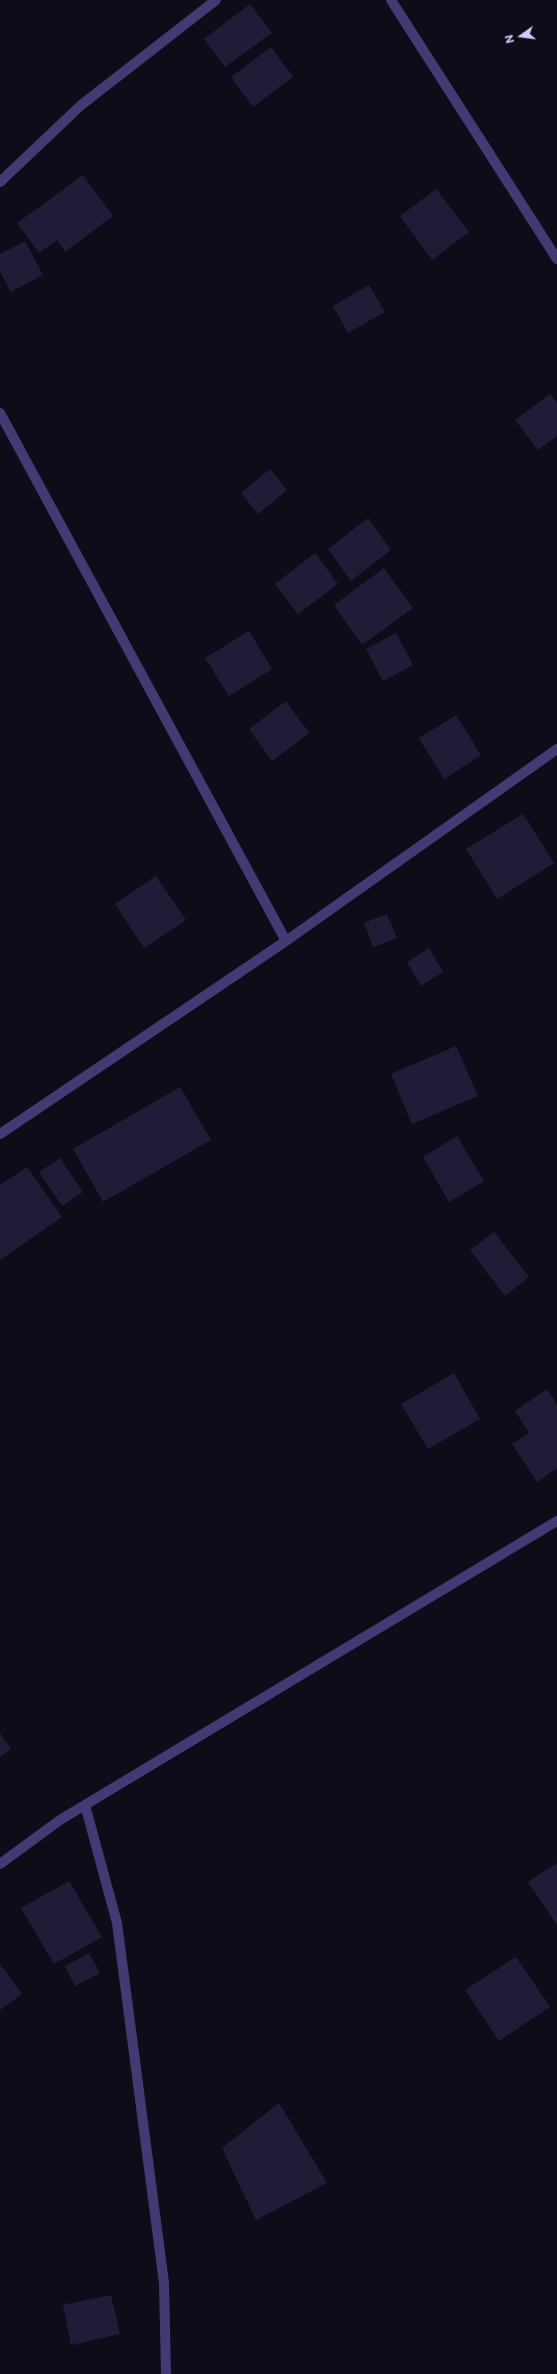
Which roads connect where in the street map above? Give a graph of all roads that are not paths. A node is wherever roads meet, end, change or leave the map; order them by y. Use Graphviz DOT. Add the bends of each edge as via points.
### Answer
graph roads {
  1 [pos="216,0"];
  2 [pos="391,0"];
  3 [pos="0,182"];
  4 [pos="557,259"];
  5 [pos="0,413"];
  6 [pos="557,749"];
  7 [pos="286,941"];
  8 [pos="0,1134"];
  9 [pos="557,1521"];
  10 [pos="85,1804"];
  11 [pos="0,1864"];
  12 [pos="166,2374"];
  1 -- 3 [label="street" via="80,106"];
  2 -- 4 [label="street"];
  5 -- 7 [label="street"];
  6 -- 7 [label="street"];
  7 -- 8 [label="street"];
  9 -- 10 [label="street"];
  10 -- 11 [label="street"];
  10 -- 12 [label="street" via="117,1923 164,2283"];
}
